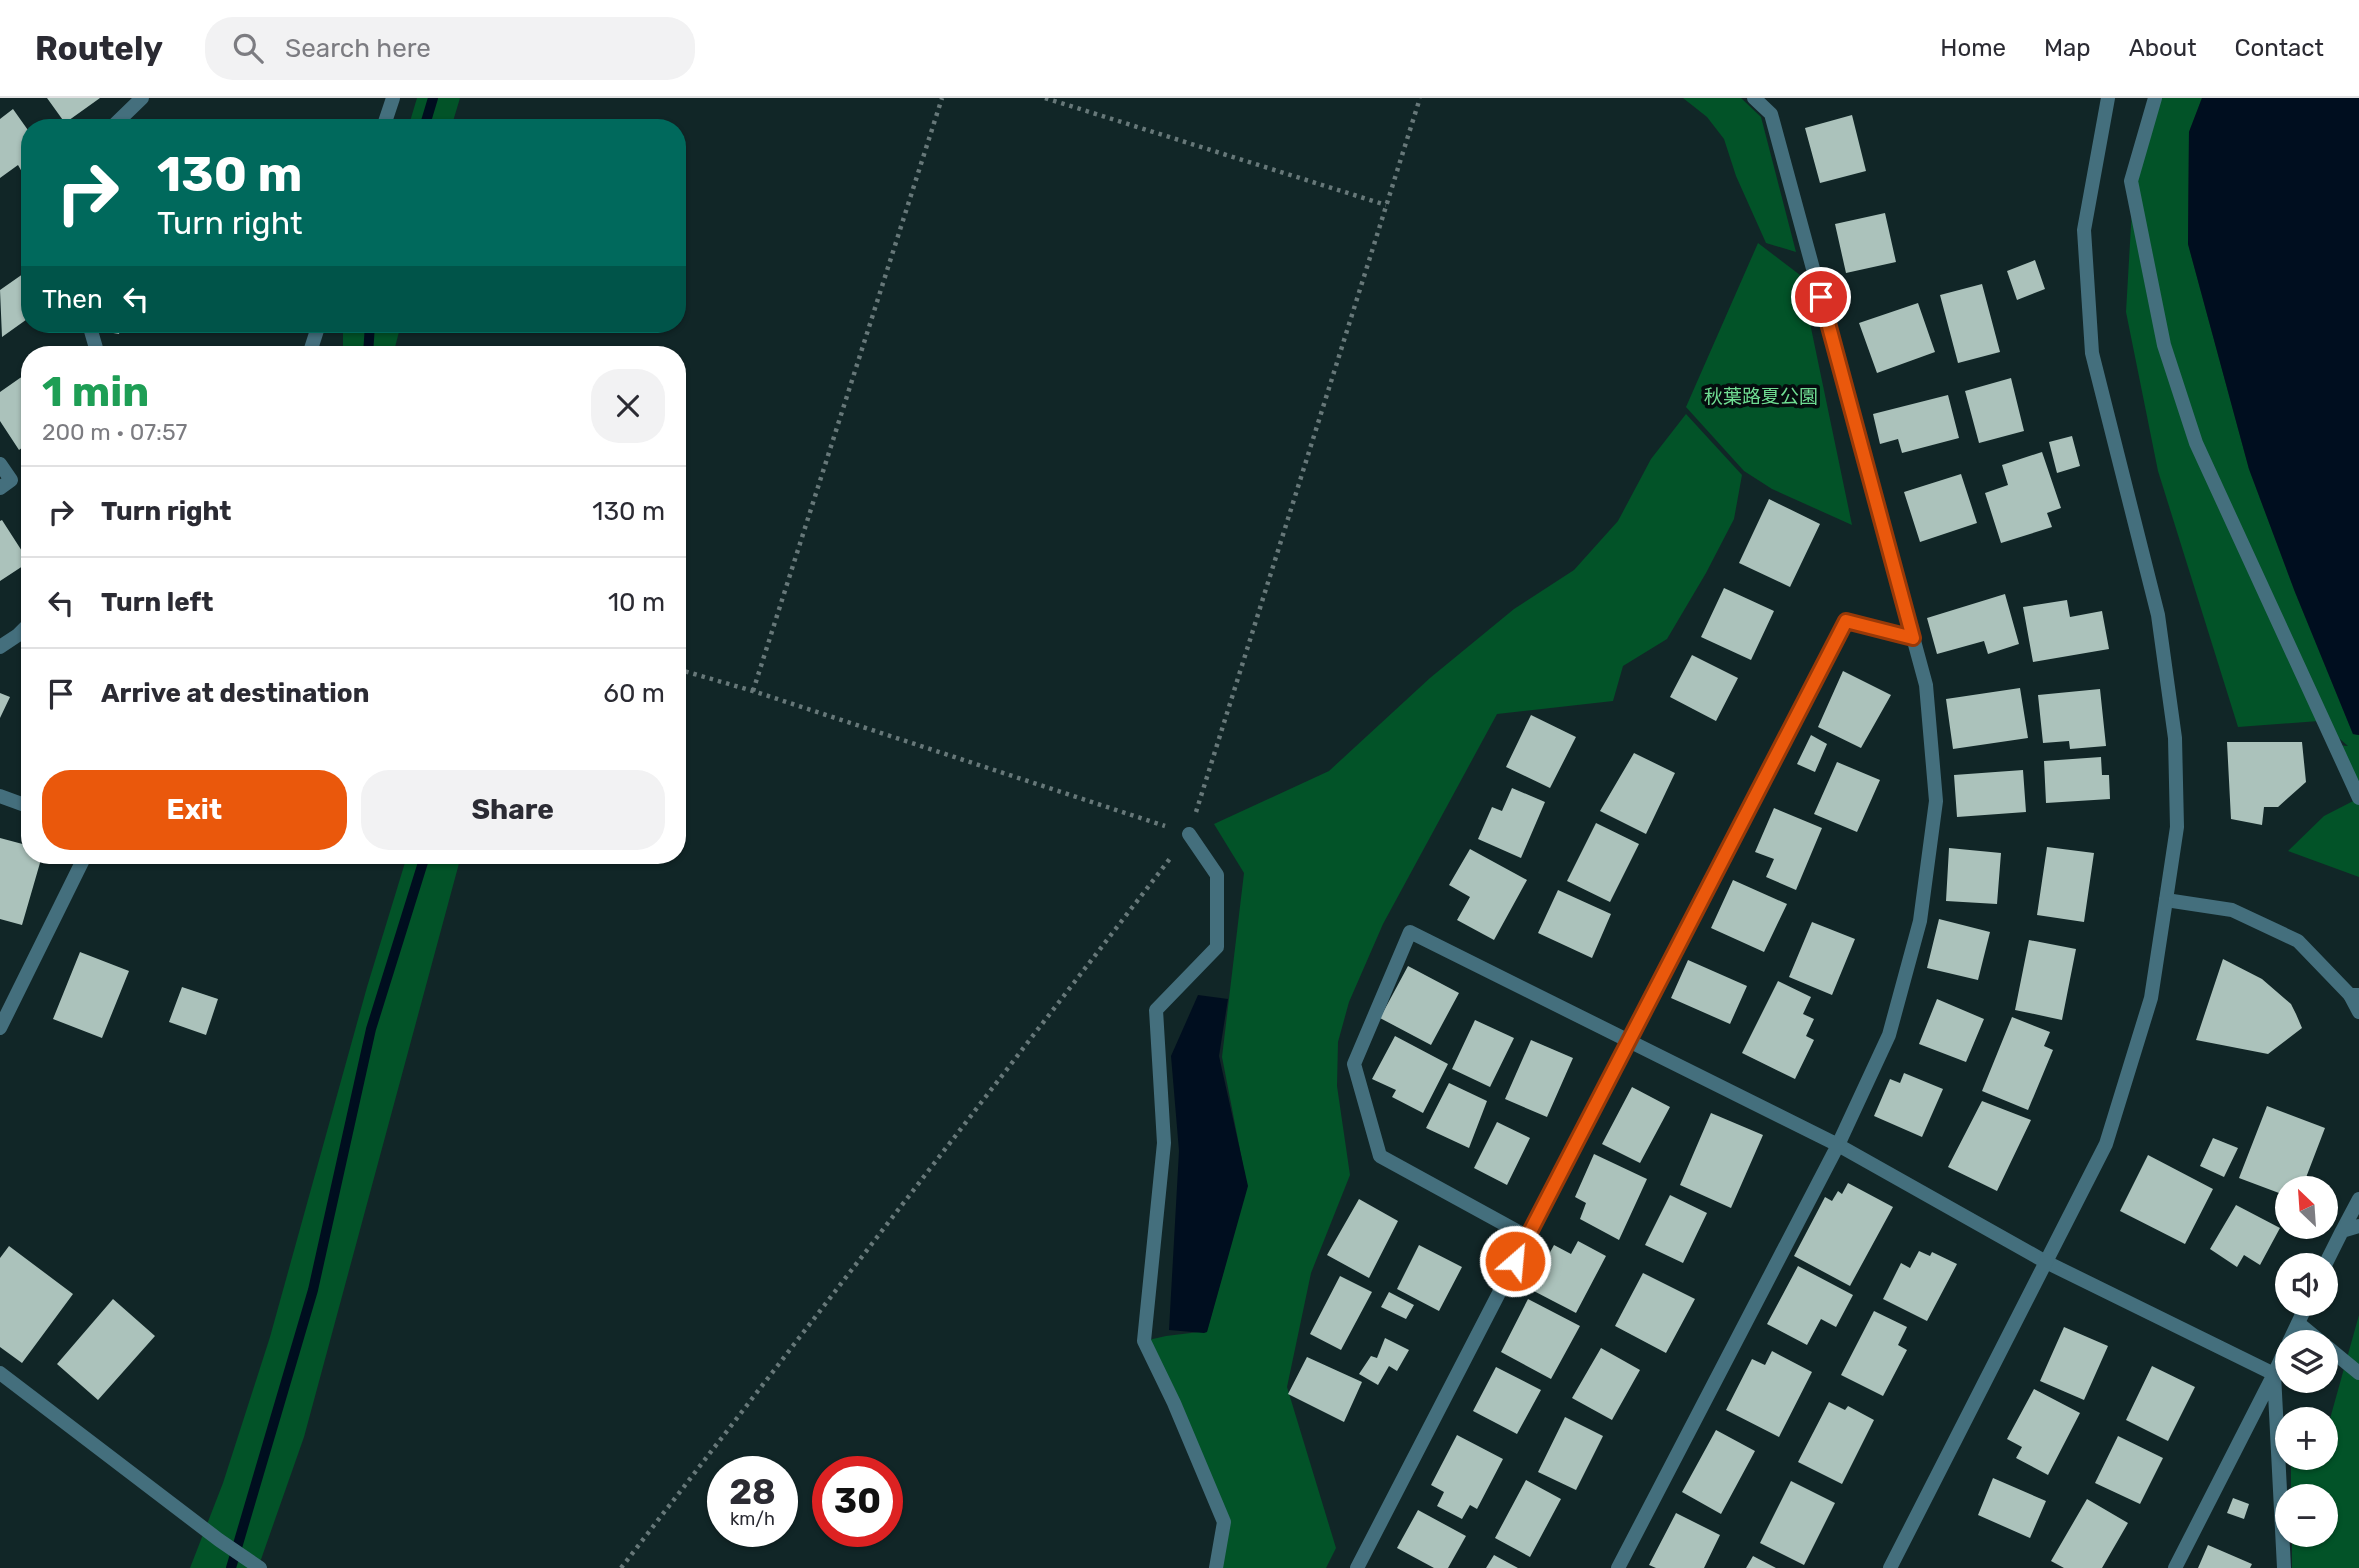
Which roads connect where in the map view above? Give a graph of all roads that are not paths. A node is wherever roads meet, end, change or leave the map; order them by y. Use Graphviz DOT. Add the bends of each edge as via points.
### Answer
graph roads {
  1 [pos="142,98"];
  2 [pos="393,98"];
  3 [pos="1754,98"];
  4 [pos="2108,98"];
  5 [pos="2155,98"];
  6 [pos="120,119"];
  7 [pos="386,119"];
  8 [pos="0,464"];
  9 [pos="0,488"];
  10 [pos="21,632"];
  11 [pos="1913,638"];
  12 [pos="0,647"];
  13 [pos="0,796"];
  14 [pos="2359,798"];
  15 [pos="21,804"];
  16 [pos="1189,834"];
  17 [pos="81,864"];
  18 [pos="2166,900"];
  19 [pos="2354,995"];
  20 [pos="2359,1012"];
  21 [pos="0,1028"];
  22 [pos="1629,1040"];
  23 [pos="1838,1145"];
  24 [pos="2359,1199"];
  25 [pos="2359,1227"];
  26 [pos="2342,1231"];
  27 [pos="1528,1237"];
  28 [pos="2331,1253"];
  29 [pos="2046,1262"];
  30 [pos="2301,1316"];
  31 [pos="2298,1323"];
  32 [pos="2295,1330"];
  33 [pos="2307,1330"];
  34 [pos="2338,1356"];
  35 [pos="0,1373"];
  36 [pos="2359,1373"];
  37 [pos="2274,1374"];
  38 [pos="257,1566"];
  39 [pos="1216,1568"];
  40 [pos="1357,1568"];
  41 [pos="1618,1568"];
  42 [pos="1890,1568"];
  43 [pos="2175,1568"];
  44 [pos="2284,1568"];
  1 -- 6 [label="street"];
  2 -- 7 [label="street"];
  3 -- 11 [label="street" via="1771,114"];
  4 -- 18 [label="street" via="2084,230 2092,353 2158,615 2175,738 2177,827"];
  5 -- 14 [label="street" via="2131,181 2164,345 2196,443"];
  8 -- 9 [label="street" via="11,480"];
  10 -- 12 [label="street"];
  11 -- 22 [label="street" via="1846,621"];
  11 -- 23 [label="street" via="1926,685 1936,801 1920,921 1889,1035"];
  13 -- 15 [label="street"];
  16 -- 39 [label="street" via="1217,875 1217,947 1156,1010 1164,1143 1144,1341 1224,1522"];
  17 -- 21 [label="street"];
  18 -- 19 [label="street" via="2232,910 2298,941"];
  18 -- 29 [label="street" via="2151,998 2106,1144"];
  19 -- 20 [label="street"];
  22 -- 23 [label="street"];
  22 -- 27 [label="street"];
  22 -- 27 [label="street" via="1410,932 1354,1064 1380,1156"];
  23 -- 29 [label="street"];
  23 -- 41 [label="street"];
  24 -- 26 [label="street"];
  25 -- 26 [label="street"];
  26 -- 28 [label="street"];
  27 -- 40 [label="street"];
  29 -- 37 [label="street"];
  29 -- 42 [label="street"];
  30 -- 31 [label="street"];
  31 -- 32 [label="street"];
  31 -- 33 [label="street"];
  34 -- 36 [label="street"];
  35 -- 38 [label="street"];
  37 -- 43 [label="street"];
  37 -- 44 [label="street"];
}
